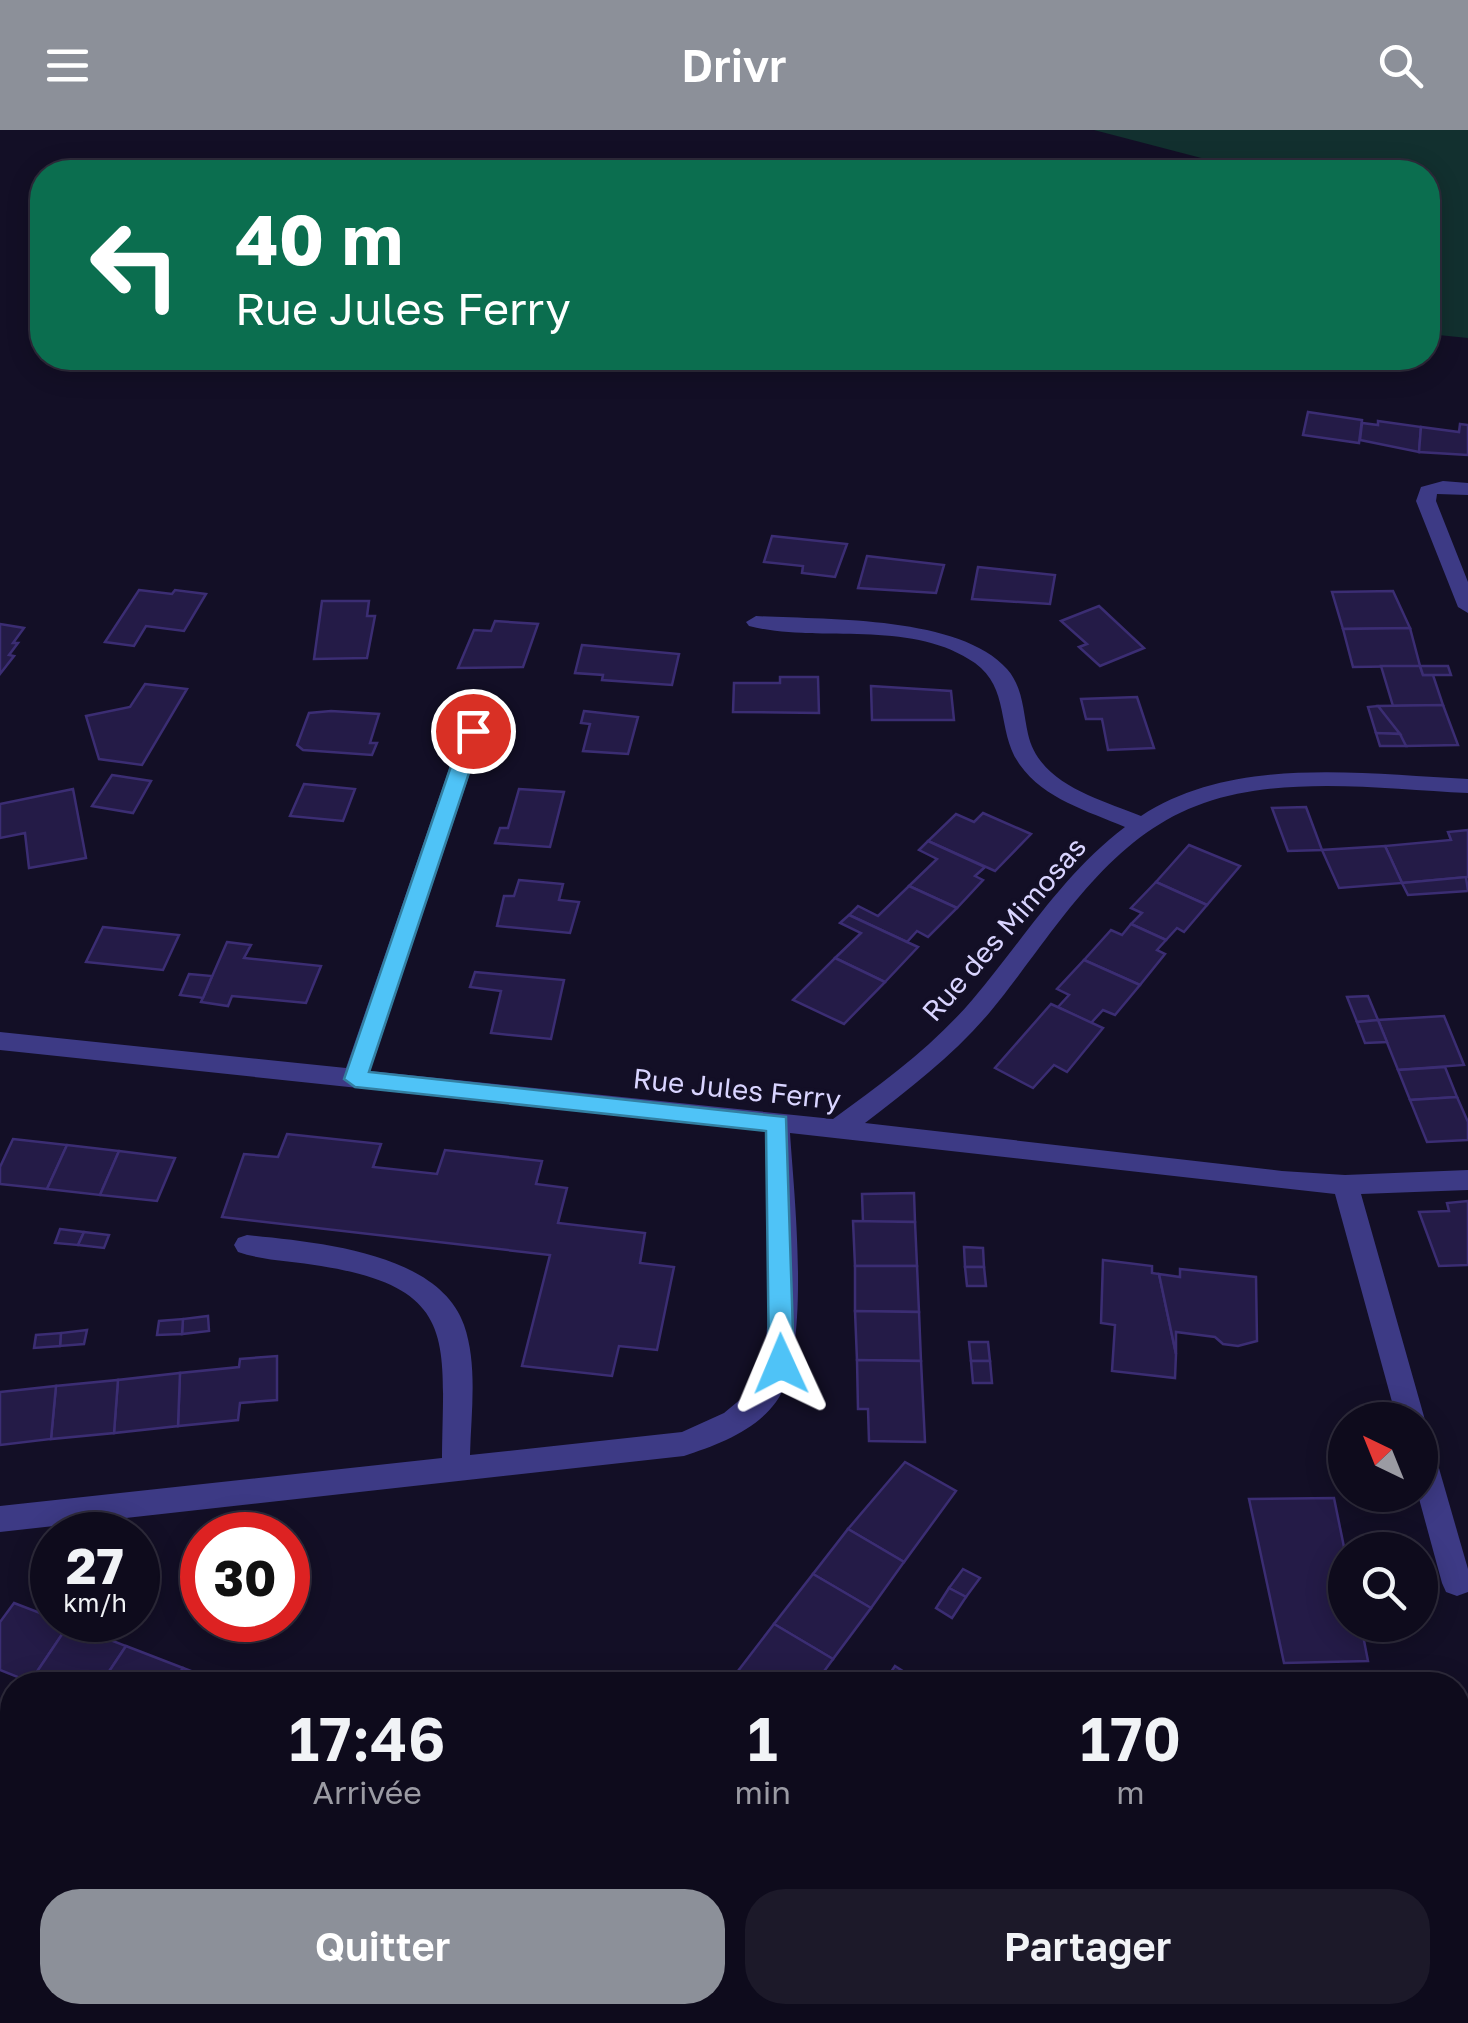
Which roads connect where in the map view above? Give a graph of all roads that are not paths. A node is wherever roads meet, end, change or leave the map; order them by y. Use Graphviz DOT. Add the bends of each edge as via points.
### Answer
graph roads {
  1 [pos="1468,489"];
  2 [pos="1468,607"];
  3 [pos="756,622"];
  4 [pos="473,731"];
  5 [pos="1468,786"];
  6 [pos="1144,826"];
  7 [pos="0,1041"];
  8 [pos="355,1079"];
  9 [pos="778,1124"];
  10 [pos="838,1129"];
  11 [pos="1468,1180"];
  12 [pos="1345,1185"];
  13 [pos="247,1245"];
  14 [pos="1406,1402"];
  15 [pos="456,1470"];
  16 [pos="1438,1512"];
  17 [pos="0,1519"];
  18 [pos="1458,1583"];
  1 -- 2 [label="street" via="1443,486 1428,491 1426,501"];
  3 -- 6 [label="street" via="906,636 979,656 1009,690 1020,747 1034,769 1055,786"];
  4 -- 8 [label="street"];
  5 -- 6 [label="street, Rue des Mimosas" via="1269,784 1194,799"];
  6 -- 10 [label="street, Rue des Mimosas" via="1081,881 950,1039"];
  7 -- 8 [label="street, Rue Jules Ferry"];
  8 -- 9 [label="street, Rue Jules Ferry"];
  9 -- 10 [label="street, Rue Jules Ferry"];
  9 -- 15 [label="street" via="781,1364 755,1408 684,1444"];
  10 -- 12 [label="street, Rue Jules Ferry"];
  11 -- 12 [label="street, Rue Jules Ferry"];
  12 -- 14 [label="street"];
  13 -- 15 [label="street" via="332,1255 387,1270 426,1295 449,1320 454,1345"];
  15 -- 17 [label="street"];
  16 -- 18 [label="street"];
}
